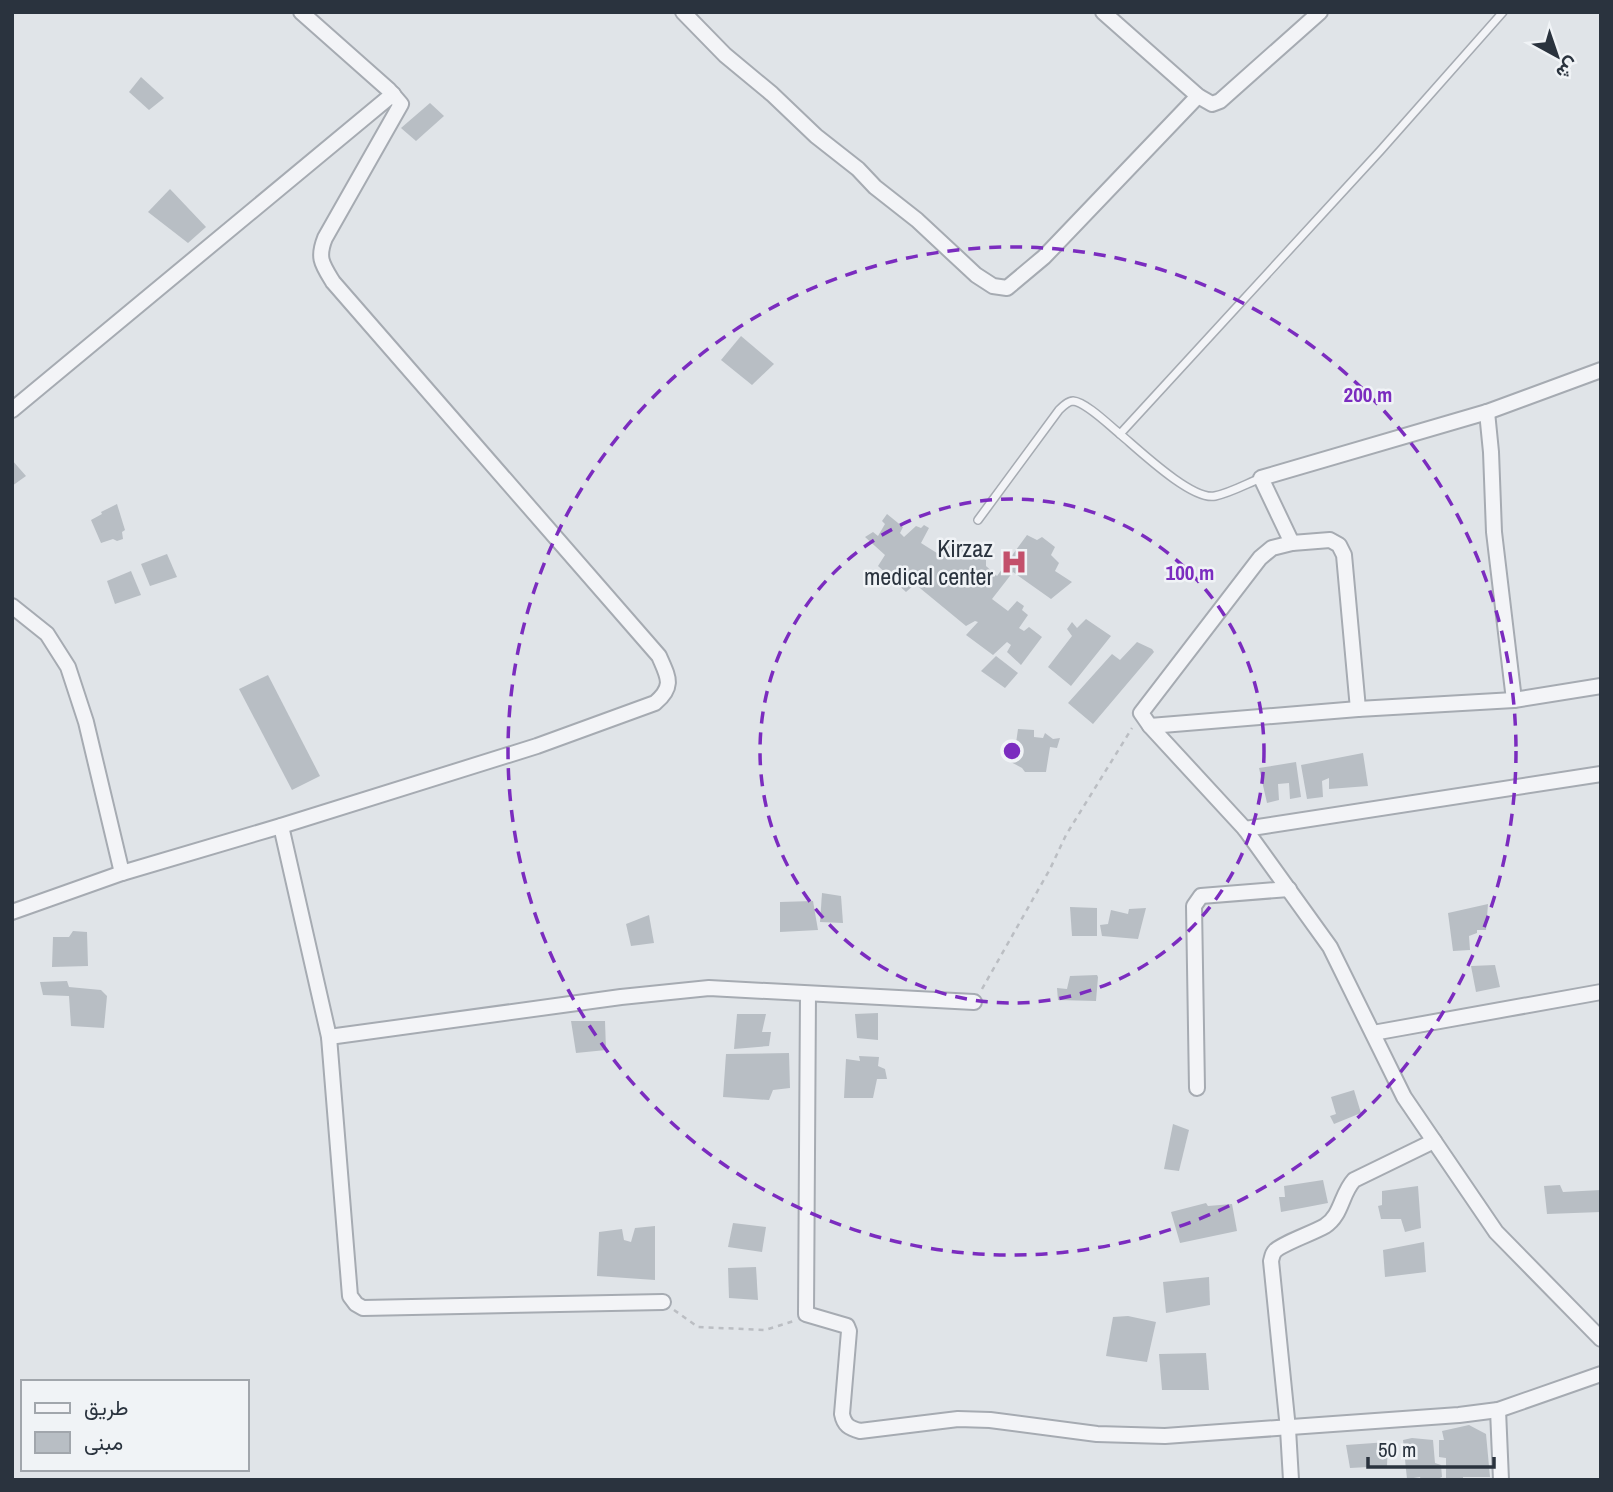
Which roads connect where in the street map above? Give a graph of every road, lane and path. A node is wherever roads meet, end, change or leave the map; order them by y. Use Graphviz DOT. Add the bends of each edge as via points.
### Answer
graph roads {
  1 [pos="301,12"];
  2 [pos="682,12"];
  3 [pos="1103,12"];
  4 [pos="1320,12"];
  5 [pos="1503,12"];
  6 [pos="393,94"];
  7 [pos="1198,96"];
  8 [pos="1601,370"];
  9 [pos="12,410"];
  10 [pos="1487,412"];
  11 [pos="1120,434"];
  12 [pos="1261,478"];
  13 [pos="978,520"];
  14 [pos="1292,543"];
  15 [pos="12,606"];
  16 [pos="1601,686"];
  17 [pos="1514,700"];
  18 [pos="1358,709"];
  19 [pos="1141,713"];
  20 [pos="1150,726"];
  21 [pos="1601,774"];
  22 [pos="281,827"];
  23 [pos="1245,829"];
  24 [pos="122,873"];
  25 [pos="1289,890"];
  26 [pos="12,912"];
  27 [pos="1601,992"];
  28 [pos="808,994"];
  29 [pos="974,1002"];
  30 [pos="1373,1033"];
  31 [pos="329,1037"];
  32 [pos="1197,1088"];
  33 [pos="1434,1141"];
  34 [pos="663,1302"];
  35 [pos="806,1314"];
  36 [pos="1601,1339"];
  37 [pos="1601,1374"];
  38 [pos="1498,1410"];
  39 [pos="1288,1429"];
  40 [pos="1291,1480"];
  41 [pos="1501,1480"];
  1 -- 6 [label="street"];
  2 -- 7 [label="street" via="816,136 993,286 1007,288 1044,257"];
  3 -- 7 [label="street"];
  4 -- 7 [label="street" via="1220,101 1212,104"];
  5 -- 11 [label="lane"];
  6 -- 9 [label="street"];
  6 -- 22 [label="street" via="401,105 325,238 320,258 323,267 659,656 669,678 668,688 655,703 550,741"];
  8 -- 10 [label="street"];
  10 -- 12 [label="street"];
  10 -- 17 [label="street" via="1494,532"];
  11 -- 12 [label="lane" via="1179,483 1204,496 1213,497"];
  11 -- 13 [label="lane" via="1077,402 1066,403"];
  12 -- 14 [label="street"];
  14 -- 18 [label="street" via="1330,540 1344,555"];
  14 -- 19 [label="street" via="1272,548 1260,558"];
  15 -- 24 [label="street" via="47,634 68,667"];
  16 -- 17 [label="street"];
  17 -- 18 [label="street"];
  18 -- 20 [label="street"];
  19 -- 20 [label="street"];
  19 -- 29 [label="path" via="1066,835"];
  20 -- 23 [label="street"];
  21 -- 23 [label="street"];
  22 -- 24 [label="street"];
  22 -- 31 [label="street"];
  23 -- 25 [label="street"];
  24 -- 26 [label="street"];
  25 -- 30 [label="street" via="1330,947"];
  25 -- 32 [label="street" via="1201,896 1194,906"];
  27 -- 30 [label="street"];
  28 -- 29 [label="street"];
  28 -- 31 [label="street" via="709,989"];
  28 -- 35 [label="street"];
  30 -- 33 [label="street" via="1404,1097"];
  31 -- 34 [label="street" via="350,1296 356,1304 363,1308"];
  33 -- 36 [label="street" via="1496,1232"];
  33 -- 39 [label="street" via="1354,1180 1335,1217 1273,1252"];
  34 -- 35 [label="path" via="698,1327 765,1330 791,1324"];
  35 -- 39 [label="street" via="847,1326 842,1414 844,1423 860,1431 958,1419 1097,1434 1165,1436"];
  37 -- 38 [label="street"];
  38 -- 39 [label="street"];
  38 -- 41 [label="street"];
  39 -- 40 [label="street"];
}
